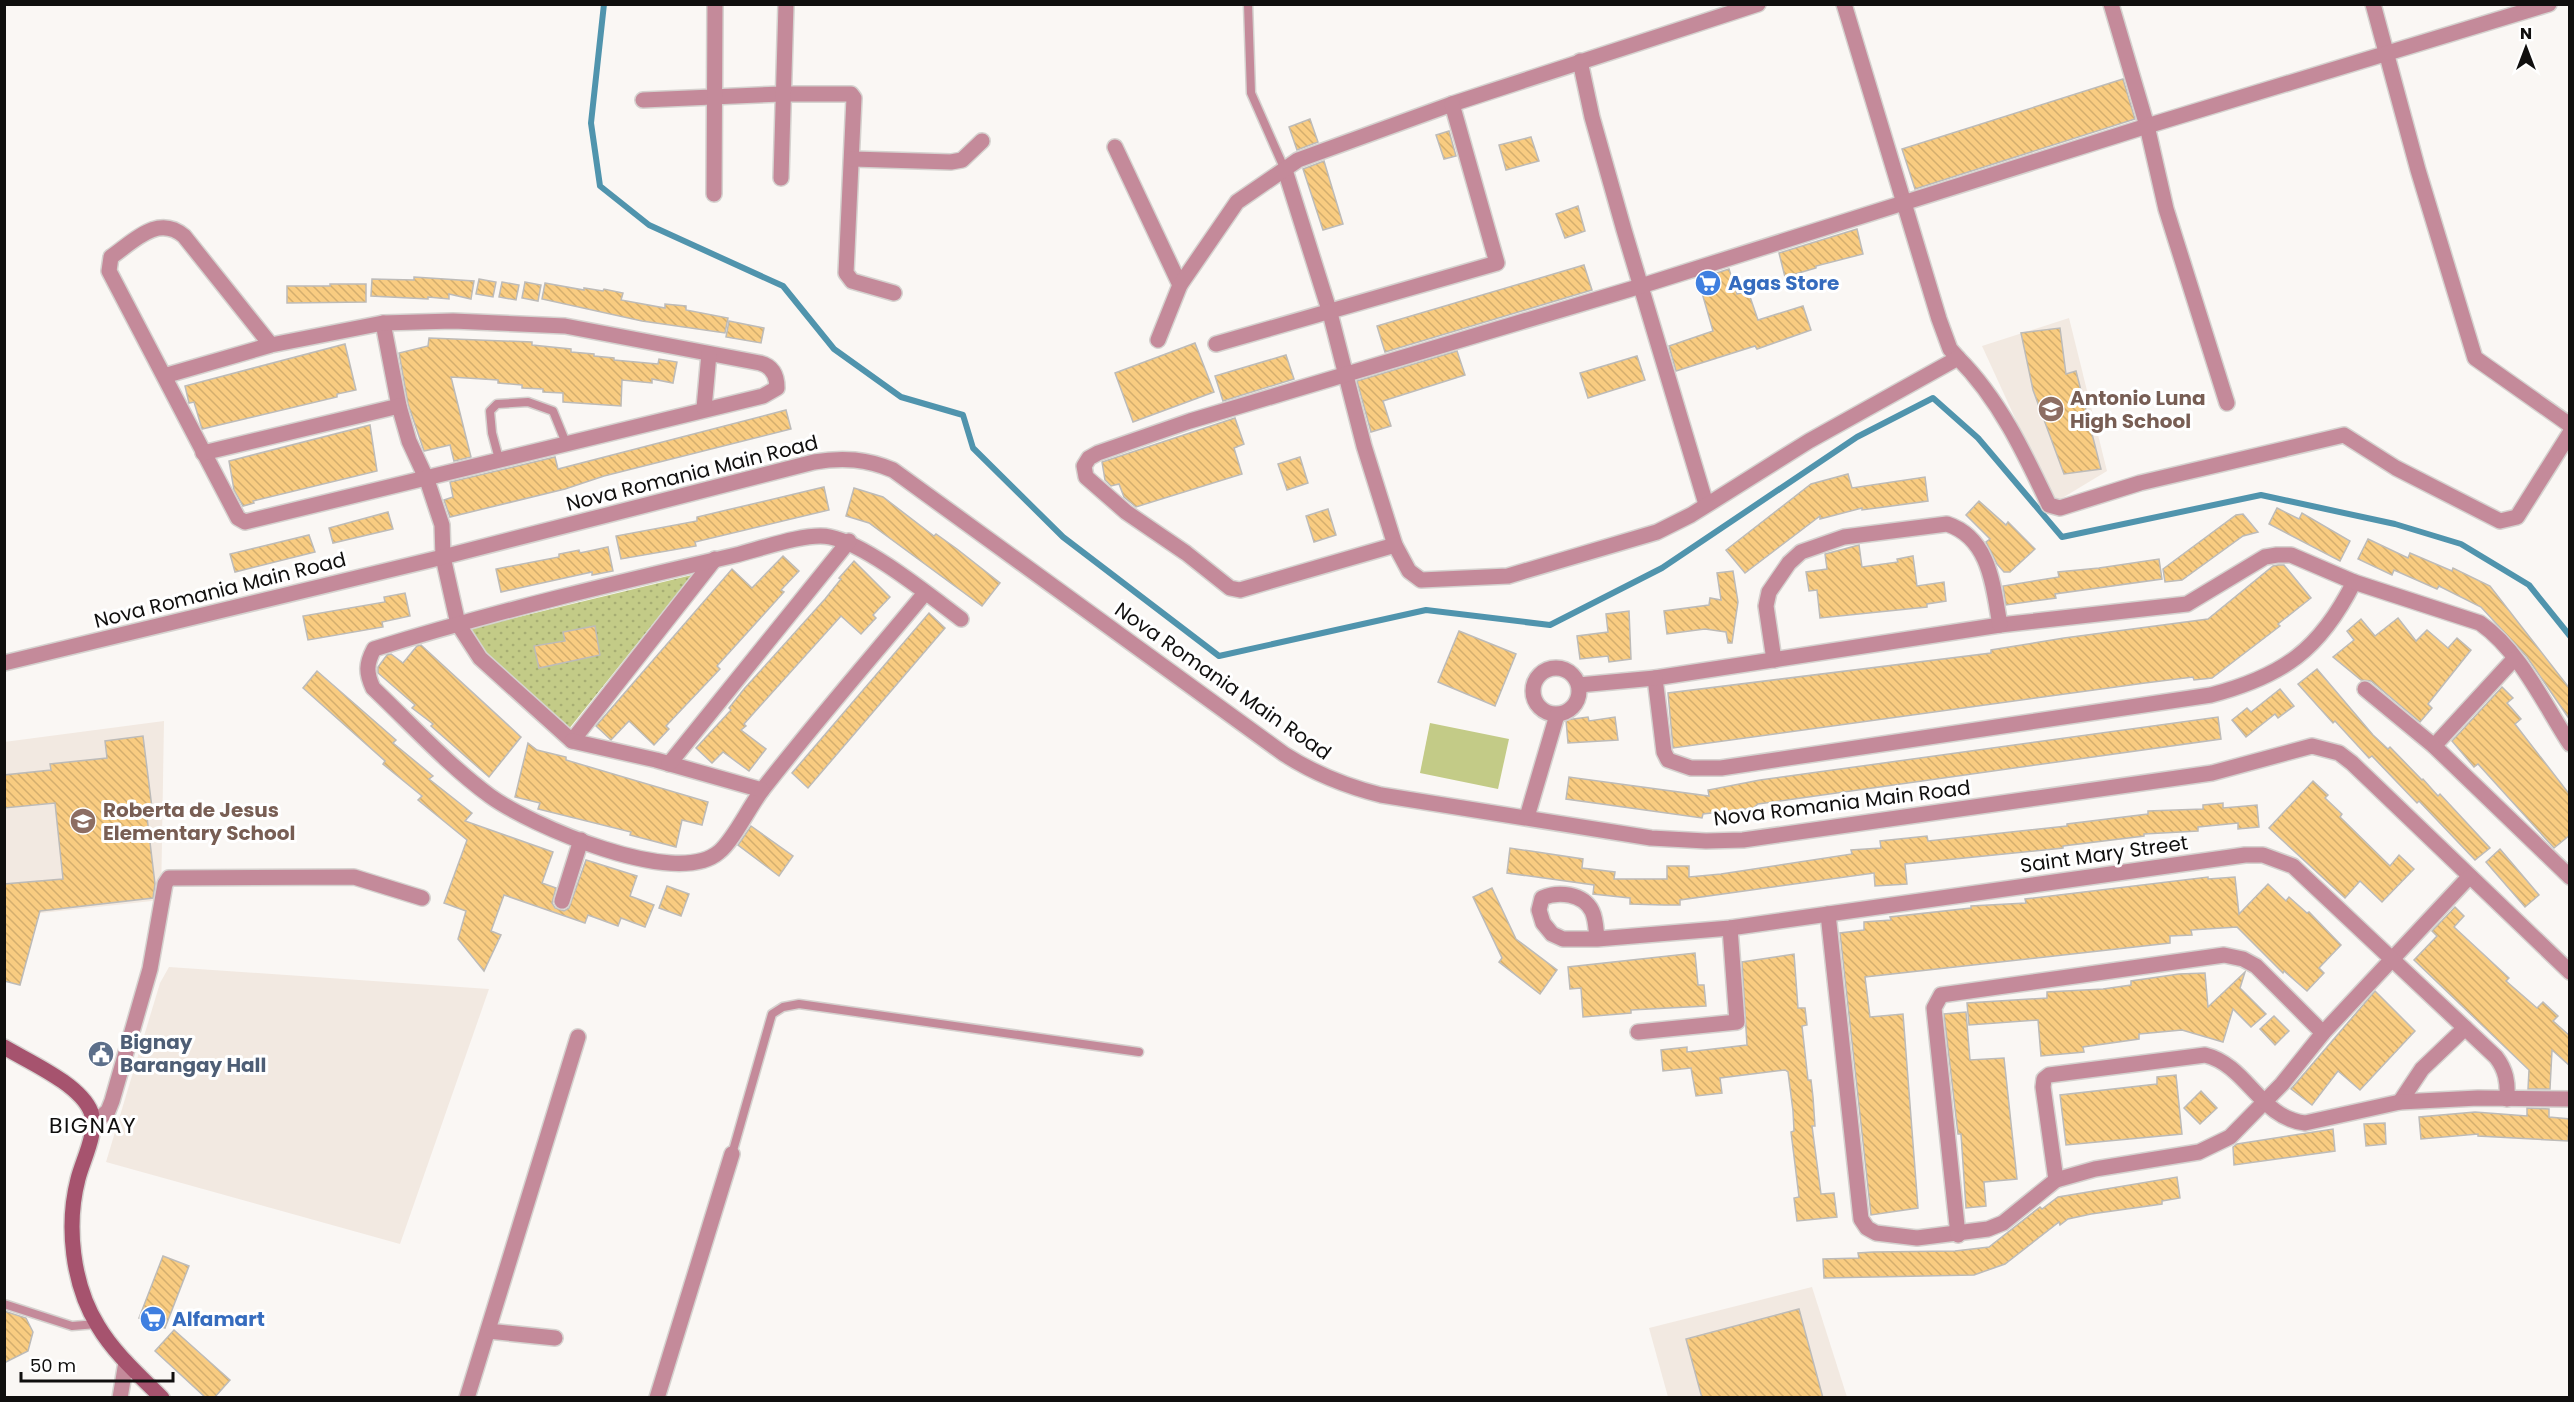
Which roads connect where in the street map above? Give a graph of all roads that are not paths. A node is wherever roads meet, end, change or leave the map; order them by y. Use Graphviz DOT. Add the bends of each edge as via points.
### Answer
graph roads {
  1 [pos="715,4"];
  2 [pos="786,4"];
  3 [pos="1248,4"];
  4 [pos="1758,4"];
  5 [pos="1844,4"];
  6 [pos="2111,4"];
  7 [pos="2373,4"];
  8 [pos="2549,4"];
  9 [pos="2386,54"];
  10 [pos="1581,61"];
  11 [pos="782,94"];
  12 [pos="714,96"];
  13 [pos="643,100"];
  14 [pos="1452,104"];
  15 [pos="2146,126"];
  16 [pos="982,141"];
  17 [pos="1115,147"];
  18 [pos="853,159"];
  19 [pos="1285,170"];
  20 [pos="781,178"];
  21 [pos="714,194"];
  22 [pos="1902,202"];
  23 [pos="1180,285"];
  24 [pos="1641,286"];
  25 [pos="894,292"];
  26 [pos="1330,313"];
  27 [pos="383,323"];
  28 [pos="1158,340"];
  29 [pos="1216,344"];
  30 [pos="272,345"];
  31 [pos="709,354"];
  32 [pos="1958,358"];
  33 [pos="164,376"];
  34 [pos="1345,376"];
  35 [pos="2227,403"];
  36 [pos="399,406"];
  37 [pos="704,408"];
  38 [pos="2570,425"];
  39 [pos="2570,433"];
  40 [pos="566,443"];
  41 [pos="203,453"];
  42 [pos="499,459"];
  43 [pos="427,480"];
  44 [pos="1707,504"];
  45 [pos="849,541"];
  46 [pos="1395,545"];
  47 [pos="443,557"];
  48 [pos="715,560"];
  49 [pos="2354,582"];
  50 [pos="925,592"];
  51 [pos="961,619"];
  52 [pos="458,624"];
  53 [pos="2000,625"];
  54 [pos="2514,659"];
  55 [pos="1774,660"];
  56 [pos="4,663"];
  57 [pos="1656,678"];
  58 [pos="1579,685"];
  59 [pos="2365,689"];
  60 [pos="1557,715"];
  61 [pos="572,741"];
  62 [pos="2570,744"];
  63 [pos="2434,746"];
  64 [pos="669,764"];
  65 [pos="762,790"];
  66 [pos="1527,818"];
  67 [pos="581,840"];
  68 [pos="2469,877"];
  69 [pos="2570,877"];
  70 [pos="422,898"];
  71 [pos="562,901"];
  72 [pos="1828,914"];
  73 [pos="1730,928"];
  74 [pos="1597,939"];
  75 [pos="2391,960"];
  76 [pos="2570,972"];
  77 [pos="2465,1028"];
  78 [pos="1638,1032"];
  79 [pos="2322,1033"];
  80 [pos="578,1037"];
  81 [pos="4,1047"];
  82 [pos="1138,1052"];
  83 [pos="2507,1099"];
  84 [pos="2570,1099"];
  85 [pos="2265,1101"];
  86 [pos="2400,1102"];
  87 [pos="93,1124"];
  88 [pos="732,1154"];
  89 [pos="2056,1180"];
  90 [pos="1958,1234"];
  91 [pos="4,1304"];
  92 [pos="97,1324"];
  93 [pos="488,1331"];
  94 [pos="555,1338"];
  95 [pos="126,1362"];
  96 [pos="120,1398"];
  97 [pos="162,1398"];
  98 [pos="467,1398"];
  99 [pos="657,1398"];
  1 -- 12 [label="street"];
  2 -- 11 [label="street"];
  3 -- 19 [label="lane" via="1251,93"];
  4 -- 10 [label="street"];
  5 -- 22 [label="street"];
  6 -- 15 [label="street"];
  7 -- 9 [label="street"];
  8 -- 9 [label="street"];
  9 -- 15 [label="street"];
  9 -- 38 [label="street" via="2475,358"];
  10 -- 14 [label="street"];
  10 -- 24 [label="street"];
  11 -- 12 [label="street"];
  11 -- 18 [label="street" via="851,94"];
  11 -- 20 [label="street"];
  12 -- 13 [label="street"];
  12 -- 21 [label="street"];
  14 -- 19 [label="street" via="1298,160"];
  14 -- 26 [label="street" via="1497,263"];
  15 -- 22 [label="street"];
  15 -- 35 [label="street" via="2166,209"];
  16 -- 18 [label="street" via="962,160 951,162"];
  17 -- 23 [label="street"];
  18 -- 25 [label="street" via="846,273 852,280"];
  19 -- 23 [label="street" via="1237,202"];
  19 -- 26 [label="street"];
  22 -- 24 [label="street"];
  22 -- 32 [label="street" via="1946,340"];
  23 -- 28 [label="street"];
  24 -- 34 [label="street"];
  24 -- 44 [label="street"];
  26 -- 29 [label="street"];
  26 -- 34 [label="street"];
  27 -- 30 [label="street"];
  27 -- 31 [label="street" via="453,321 565,326"];
  27 -- 36 [label="street"];
  30 -- 33 [label="street"];
  30 -- 33 [label="street" via="184,236 174,228 156,227 111,256 108,264"];
  31 -- 37 [label="street"];
  31 -- 37 [label="street" via="766,365 776,375 777,388 764,396"];
  32 -- 39 [label="street" via="1981,381 2003,414 2049,505 2060,508 2140,483 2344,435 2396,468 2500,521 2508,521 2517,517"];
  32 -- 44 [label="street" via="1809,441"];
  33 -- 41 [label="street"];
  34 -- 46 [label="street"];
  34 -- 46 [label="street" via="1190,421 1098,453 1084,466 1086,477 1126,512 1230,588 1240,590"];
  36 -- 41 [label="street"];
  36 -- 43 [label="street" via="415,460"];
  37 -- 40 [label="street"];
  40 -- 42 [label="street"];
  40 -- 42 [label="lane" via="553,411 528,402 497,404 490,411"];
  41 -- 43 [label="street" via="238,518 246,522"];
  42 -- 43 [label="street"];
  43 -- 47 [label="street" via="442,525"];
  44 -- 46 [label="street" via="1658,532 1508,576 1421,580 1409,571"];
  45 -- 48 [label="street" via="826,536"];
  45 -- 50 [label="street"];
  45 -- 64 [label="street"];
  47 -- 52 [label="street"];
  47 -- 56 [label="street, Nova Romania Main Road"];
  47 -- 66 [label="street, Nova Romania Main Road" via="814,462 836,459 876,463 893,470 1274,747 1314,772 1345,786 1381,795"];
  48 -- 52 [label="street"];
  48 -- 61 [label="street"];
  49 -- 53 [label="street" via="2291,555 2277,555 2265,557 2187,604"];
  49 -- 54 [label="street" via="2480,623"];
  49 -- 57 [label="street" via="2326,630 2284,668 2248,685 2211,695 1721,768 1691,768 1668,760"];
  50 -- 51 [label="street"];
  50 -- 65 [label="street"];
  52 -- 61 [label="street" via="480,658"];
  52 -- 67 [label="street" via="374,649 367,661 367,675 374,688 493,798 532,822"];
  53 -- 55 [label="street"];
  53 -- 55 [label="street" via="1989,568 1973,538 1962,529 1947,524 1844,537 1801,552 1769,592 1766,606"];
  54 -- 62 [label="street"];
  54 -- 63 [label="street"];
  55 -- 57 [label="street"];
  57 -- 58 [label="street"];
  58 -- 60 [label="street" via="1578,701 1572,709"];
  58 -- 60 [label="street" via="1570,672 1561,668 1552,668 1539,676 1534,697 1543,710"];
  59 -- 63 [label="street"];
  60 -- 66 [label="street"];
  61 -- 64 [label="street"];
  63 -- 69 [label="street"];
  64 -- 65 [label="street"];
  65 -- 67 [label="street" via="719,852 702,861 685,865 645,860"];
  66 -- 68 [label="street, Nova Romania Main Road" via="1651,838 1743,840 2212,773 2312,746 2339,753 2352,763"];
  67 -- 71 [label="street"];
  68 -- 75 [label="street"];
  68 -- 76 [label="street, Nova Romania Main Road"];
  70 -- 87 [label="street" via="354,877 170,878 165,884 150,969 112,1101 108,1112"];
  72 -- 73 [label="street, Saint Mary Street"];
  72 -- 75 [label="street, Saint Mary Street" via="2263,855 2293,866"];
  72 -- 90 [label="street" via="1861,1219 1876,1233 1917,1238"];
  73 -- 74 [label="street, Saint Mary Street"];
  73 -- 78 [label="street" via="1737,1022"];
  75 -- 77 [label="street, Saint Mary Street"];
  75 -- 79 [label="street"];
  77 -- 83 [label="street, Saint Mary Street" via="2503,1066"];
  77 -- 86 [label="street" via="2422,1069"];
  79 -- 85 [label="street"];
  79 -- 90 [label="street" via="2256,966 2224,955 1941,995 1934,1008"];
  80 -- 93 [label="street"];
  81 -- 87 [label="main road" via="74,1090 84,1100"];
  82 -- 88 [label="lane" via="798,1004 783,1007 772,1014"];
  83 -- 84 [label="street"];
  83 -- 86 [label="street"];
  85 -- 86 [label="street" via="2277,1115 2305,1123"];
  85 -- 89 [label="street" via="2230,1137 2199,1152"];
  85 -- 89 [label="street" via="2223,1062 2205,1055 2049,1075 2043,1087"];
  87 -- 92 [label="main road" via="72,1207 72,1233 84,1296"];
  88 -- 99 [label="street"];
  89 -- 90 [label="street" via="2003,1223"];
  91 -- 92 [label="lane" via="72,1326"];
  92 -- 95 [label="main road"];
  93 -- 94 [label="street"];
  93 -- 98 [label="street"];
  95 -- 96 [label="street"];
  95 -- 97 [label="main road"];
}
